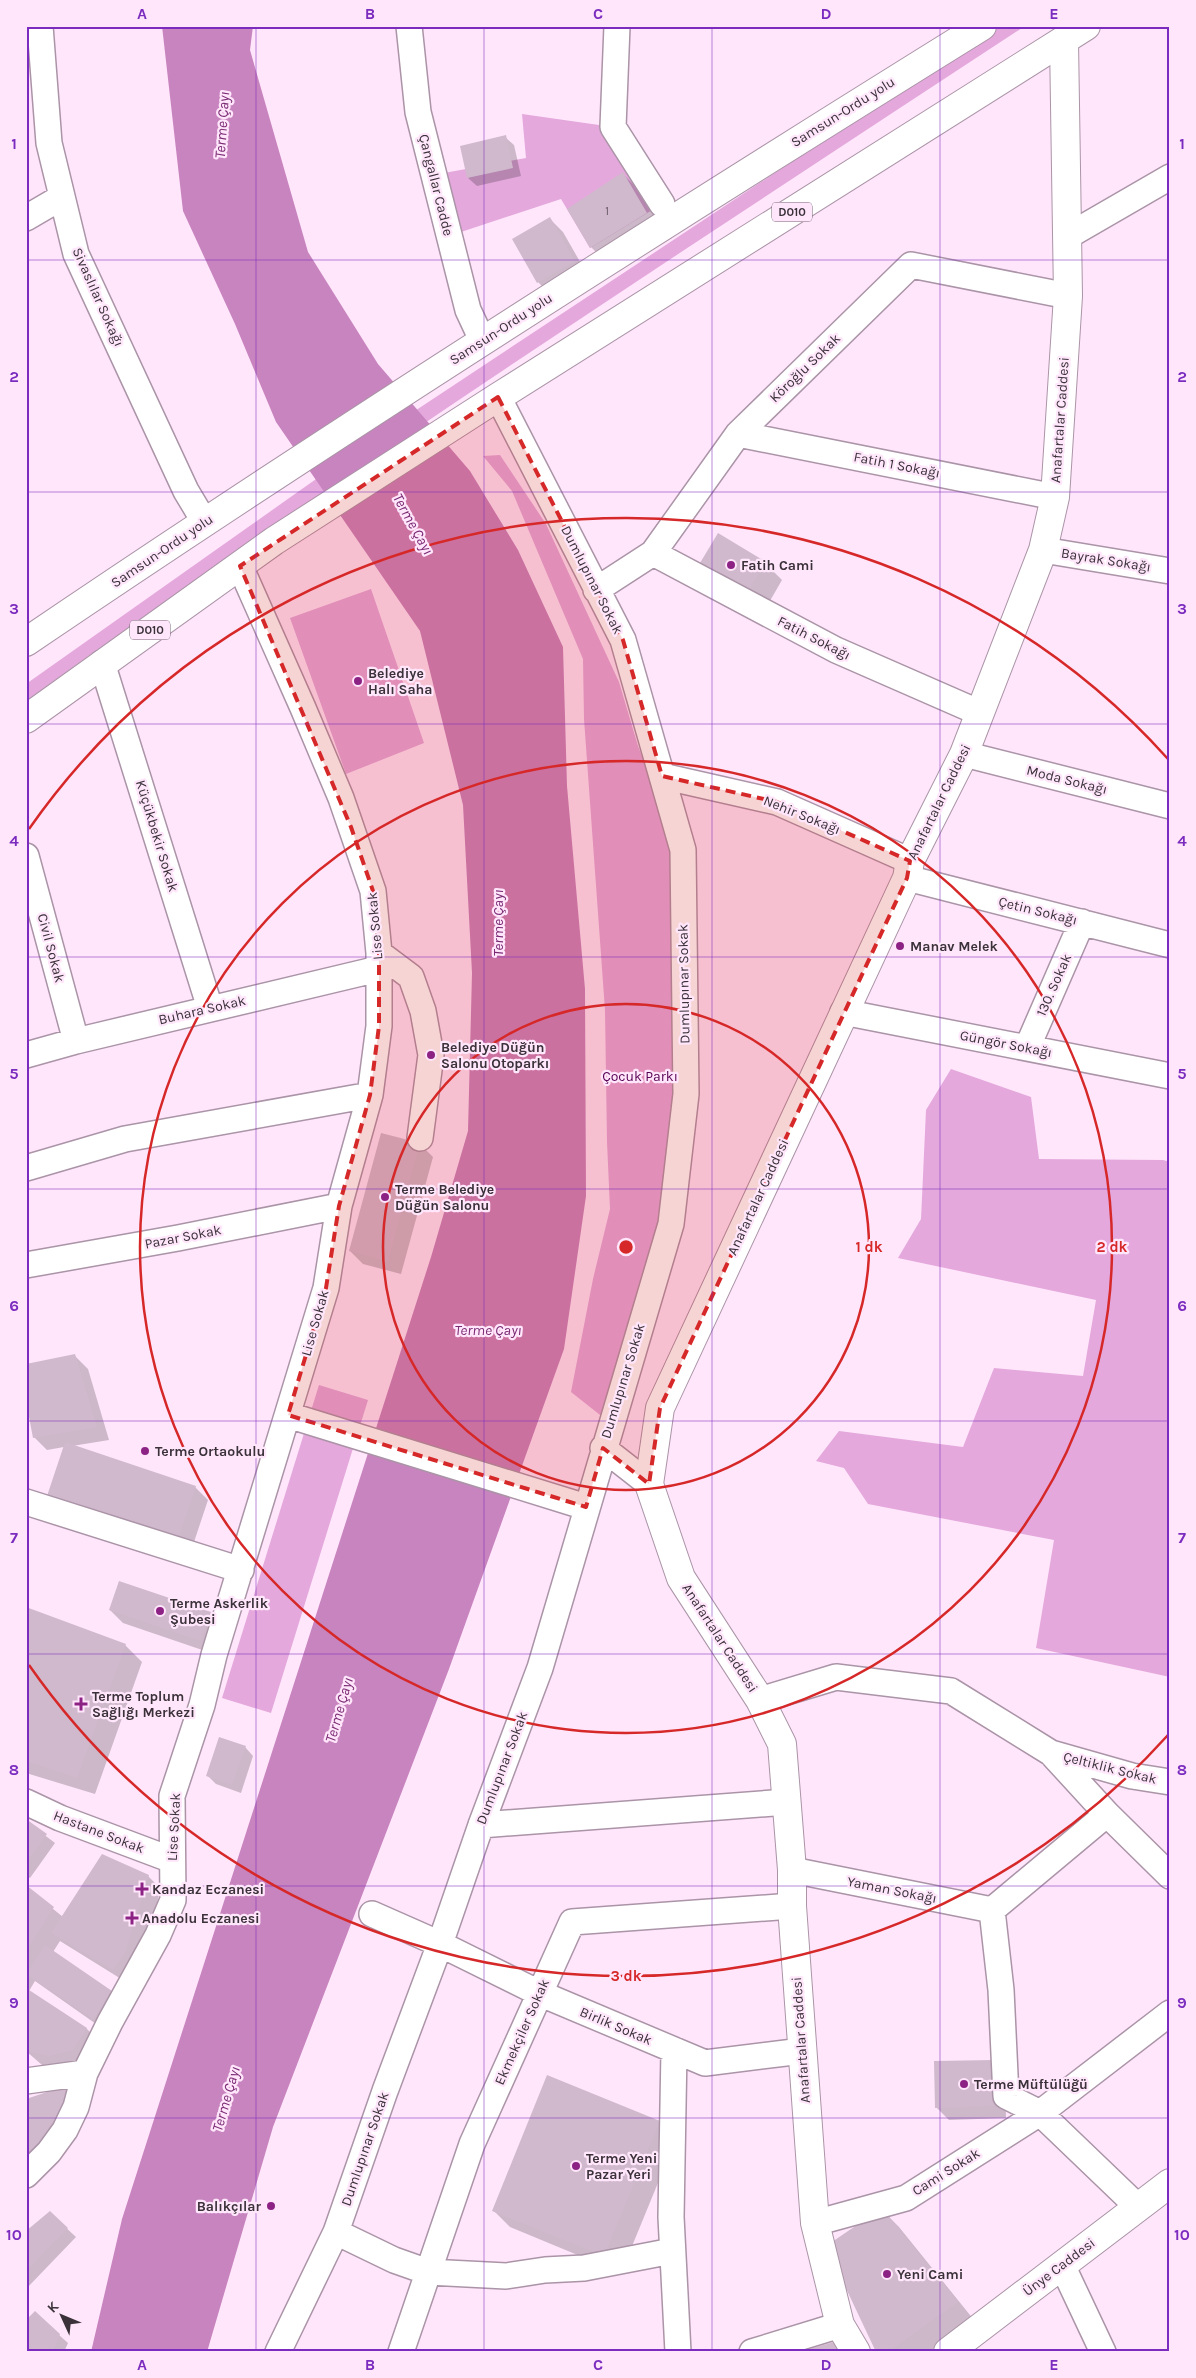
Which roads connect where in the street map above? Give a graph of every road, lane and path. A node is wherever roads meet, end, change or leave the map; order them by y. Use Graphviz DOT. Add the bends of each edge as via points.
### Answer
graph roads {
  1 [pos="40,26"];
  2 [pos="409,26"];
  3 [pos="618,26"];
  4 [pos="982,26"];
  5 [pos="1075,34"];
  6 [pos="36,115"];
  7 [pos="1170,178"];
  8 [pos="62,197"];
  9 [pos="662,204"];
  10 [pos="26,218"];
  11 [pos="1068,236"];
  12 [pos="1068,296"];
  13 [pos="472,347"];
  14 [pos="498,397"];
  15 [pos="738,434"];
  16 [pos="1055,497"];
  17 [pos="204,521"];
  18 [pos="1042,550"];
  19 [pos="653,553"];
  20 [pos="240,566"];
  21 [pos="1170,571"];
  22 [pos="596,590"];
  23 [pos="26,642"];
  24 [pos="102,663"];
  25 [pos="980,713"];
  26 [pos="26,719"];
  27 [pos="964,754"];
  28 [pos="662,776"];
  29 [pos="1170,806"];
  30 [pos="26,856"];
  31 [pos="908,869"];
  32 [pos="1082,922"];
  33 [pos="1170,945"];
  34 [pos="378,961"];
  35 [pos="210,1008"];
  36 [pos="843,1012"];
  37 [pos="76,1040"];
  38 [pos="1027,1048"];
  39 [pos="26,1055"];
  40 [pos="1170,1076"];
  41 [pos="370,1095"];
  42 [pos="420,1138"];
  43 [pos="26,1168"];
  44 [pos="339,1206"];
  45 [pos="26,1265"];
  46 [pos="288,1416"];
  47 [pos="603,1448"];
  48 [pos="649,1484"];
  49 [pos="26,1502"];
  50 [pos="586,1507"];
  51 [pos="241,1570"];
  52 [pos="760,1700"];
  53 [pos="1051,1753"];
  54 [pos="1170,1782"];
  55 [pos="26,1802"];
  56 [pos="787,1802"];
  57 [pos="1107,1814"];
  58 [pos="481,1825"];
  59 [pos="172,1860"];
  60 [pos="792,1870"];
  61 [pos="1170,1876"];
  62 [pos="792,1906"];
  63 [pos="992,1910"];
  64 [pos="372,1914"];
  65 [pos="440,1944"];
  66 [pos="539,1993"];
  67 [pos="1170,2013"];
  68 [pos="674,2050"];
  69 [pos="802,2051"];
  70 [pos="85,2073"];
  71 [pos="26,2081"];
  72 [pos="1040,2113"];
  73 [pos="26,2175"];
  74 [pos="1170,2183"];
  75 [pos="1138,2207"];
  76 [pos="815,2223"];
  77 [pos="336,2232"];
  78 [pos="672,2251"];
  79 [pos="1062,2265"];
  80 [pos="428,2272"];
  81 [pos="840,2325"];
  82 [pos="278,2352"];
  83 [pos="402,2352"];
  84 [pos="678,2352"];
  85 [pos="752,2352"];
  86 [pos="856,2352"];
  87 [pos="948,2352"];
  88 [pos="1103,2352"];
  1 -- 6 [label="street, Sivaslılar Sokağı"];
  2 -- 13 [label="street, Çangallar Cadde" via="418,112 468,310"];
  3 -- 9 [label="street" via="613,127"];
  4 -- 13 [label="main road, Samsun-Ordu yolu" via="681,212"];
  5 -- 11 [label="main road, Anafartalar Caddesi"];
  5 -- 14 [label="main road, D010"];
  6 -- 8 [label="street, Sivaslılar Sokağı" via="49,143"];
  7 -- 11 [label="street"];
  8 -- 10 [label="street"];
  8 -- 17 [label="street, Sivaslılar Sokağı" via="76,254 186,491"];
  11 -- 12 [label="main road, Anafartalar Caddesi"];
  12 -- 15 [label="street, Köroğlu Sokak" via="911,265"];
  12 -- 16 [label="main road, Anafartalar Caddesi"];
  13 -- 17 [label="main road, Samsun-Ordu yolu"];
  14 -- 20 [label="main road, D010"];
  14 -- 22 [label="street, Dumlupınar Sokak"];
  15 -- 16 [label="street, Fatih 1 Sokağı"];
  15 -- 19 [label="street, Köroğlu Sokak"];
  16 -- 18 [label="main road, Anafartalar Caddesi"];
  17 -- 23 [label="main road, Samsun-Ordu yolu"];
  18 -- 21 [label="street, Bayrak Sokağı"];
  18 -- 25 [label="main road, Anafartalar Caddesi"];
  19 -- 22 [label="street, Köroğlu Sokak"];
  19 -- 25 [label="street, Fatih Sokağı" via="836,650"];
  20 -- 24 [label="main road, D010"];
  20 -- 34 [label="street, Lise Sokak" via="351,827 373,892"];
  22 -- 28 [label="street, Dumlupınar Sokak" via="623,640"];
  24 -- 26 [label="main road, D010"];
  24 -- 35 [label="street, Küçükbekir Sokak"];
  25 -- 27 [label="main road, Anafartalar Caddesi"];
  27 -- 29 [label="street, Moda Sokağı"];
  27 -- 31 [label="main road, Anafartalar Caddesi"];
  28 -- 31 [label="street, Nehir Sokağı" via="777,802"];
  28 -- 47 [label="street, Dumlupınar Sokak" via="683,850 686,1094 671,1224"];
  30 -- 37 [label="street, Civil Sokak"];
  31 -- 32 [label="street, Çetin Sokağı"];
  31 -- 36 [label="main road, Anafartalar Caddesi"];
  32 -- 33 [label="street, Çetin Sokağı"];
  32 -- 38 [label="street, 130. Sokak"];
  34 -- 35 [label="street, Buhara Sokak"];
  34 -- 41 [label="street, Lise Sokak" via="379,1026"];
  34 -- 42 [label="street" via="410,976 423,1012 431,1055"];
  35 -- 37 [label="street, Buhara Sokak"];
  36 -- 38 [label="street, Güngör Sokağı"];
  36 -- 48 [label="main road, Anafartalar Caddesi" via="660,1408"];
  37 -- 39 [label="street, Buhara Sokak"];
  38 -- 40 [label="street, Güngör Sokağı"];
  41 -- 43 [label="street" via="125,1139"];
  41 -- 44 [label="street, Lise Sokak"];
  44 -- 45 [label="street, Pazar Sokak"];
  44 -- 46 [label="street, Lise Sokak" via="326,1288"];
  46 -- 50 [label="street"];
  46 -- 51 [label="street, Lise Sokak"];
  47 -- 48 [label="street"];
  47 -- 50 [label="street, Dumlupınar Sokak"];
  48 -- 52 [label="main road, Anafartalar Caddesi" via="681,1578"];
  49 -- 51 [label="street"];
  50 -- 58 [label="street, Dumlupınar Sokak" via="540,1668"];
  51 -- 59 [label="street, Lise Sokak" via="172,1796"];
  52 -- 53 [label="street" via="836,1677 951,1691"];
  52 -- 56 [label="main road, Anafartalar Caddesi" via="782,1744"];
  53 -- 54 [label="street, Çeltiklik Sokak" via="1132,1776"];
  53 -- 57 [label="street"];
  55 -- 59 [label="street, Hastane Sokak"];
  56 -- 58 [label="street"];
  56 -- 60 [label="main road, Anafartalar Caddesi"];
  57 -- 61 [label="street"];
  57 -- 63 [label="street"];
  58 -- 65 [label="street, Dumlupınar Sokak"];
  59 -- 70 [label="street, Lise Sokak" via="173,1900"];
  60 -- 62 [label="main road, Anafartalar Caddesi"];
  60 -- 63 [label="street, Yaman Sokağı"];
  62 -- 66 [label="street, Ekmekçiler Sokak" via="572,1922"];
  62 -- 69 [label="main road, Anafartalar Caddesi"];
  63 -- 72 [label="street" via="1001,1990 1006,2096"];
  64 -- 65 [label="street"];
  65 -- 66 [label="street, Birlik Sokak"];
  65 -- 77 [label="street, Dumlupınar Sokak"];
  66 -- 68 [label="street, Birlik Sokak"];
  66 -- 80 [label="street, Ekmekçiler Sokak" via="472,2144"];
  67 -- 72 [label="street, Cami Sokak"];
  68 -- 69 [label="street, Birlik Sokak" via="705,2063"];
  68 -- 78 [label="street"];
  69 -- 76 [label="main road, Anafartalar Caddesi"];
  70 -- 71 [label="street"];
  70 -- 73 [label="street, Lise Sokak" via="76,2107 65,2130"];
  72 -- 75 [label="street"];
  72 -- 76 [label="street, Cami Sokak" via="906,2198"];
  74 -- 75 [label="main road, Ünye Caddesi"];
  75 -- 79 [label="main road, Ünye Caddesi"];
  76 -- 81 [label="main road, Anafartalar Caddesi"];
  77 -- 80 [label="street" via="394,2260"];
  77 -- 82 [label="street, Dumlupınar Sokak"];
  78 -- 80 [label="street" via="584,2268 506,2276"];
  78 -- 84 [label="street"];
  79 -- 87 [label="main road, Ünye Caddesi"];
  79 -- 88 [label="street"];
  80 -- 83 [label="street, Ekmekçiler Sokak"];
  81 -- 85 [label="street"];
  81 -- 86 [label="main road, Anafartalar Caddesi"];
}
